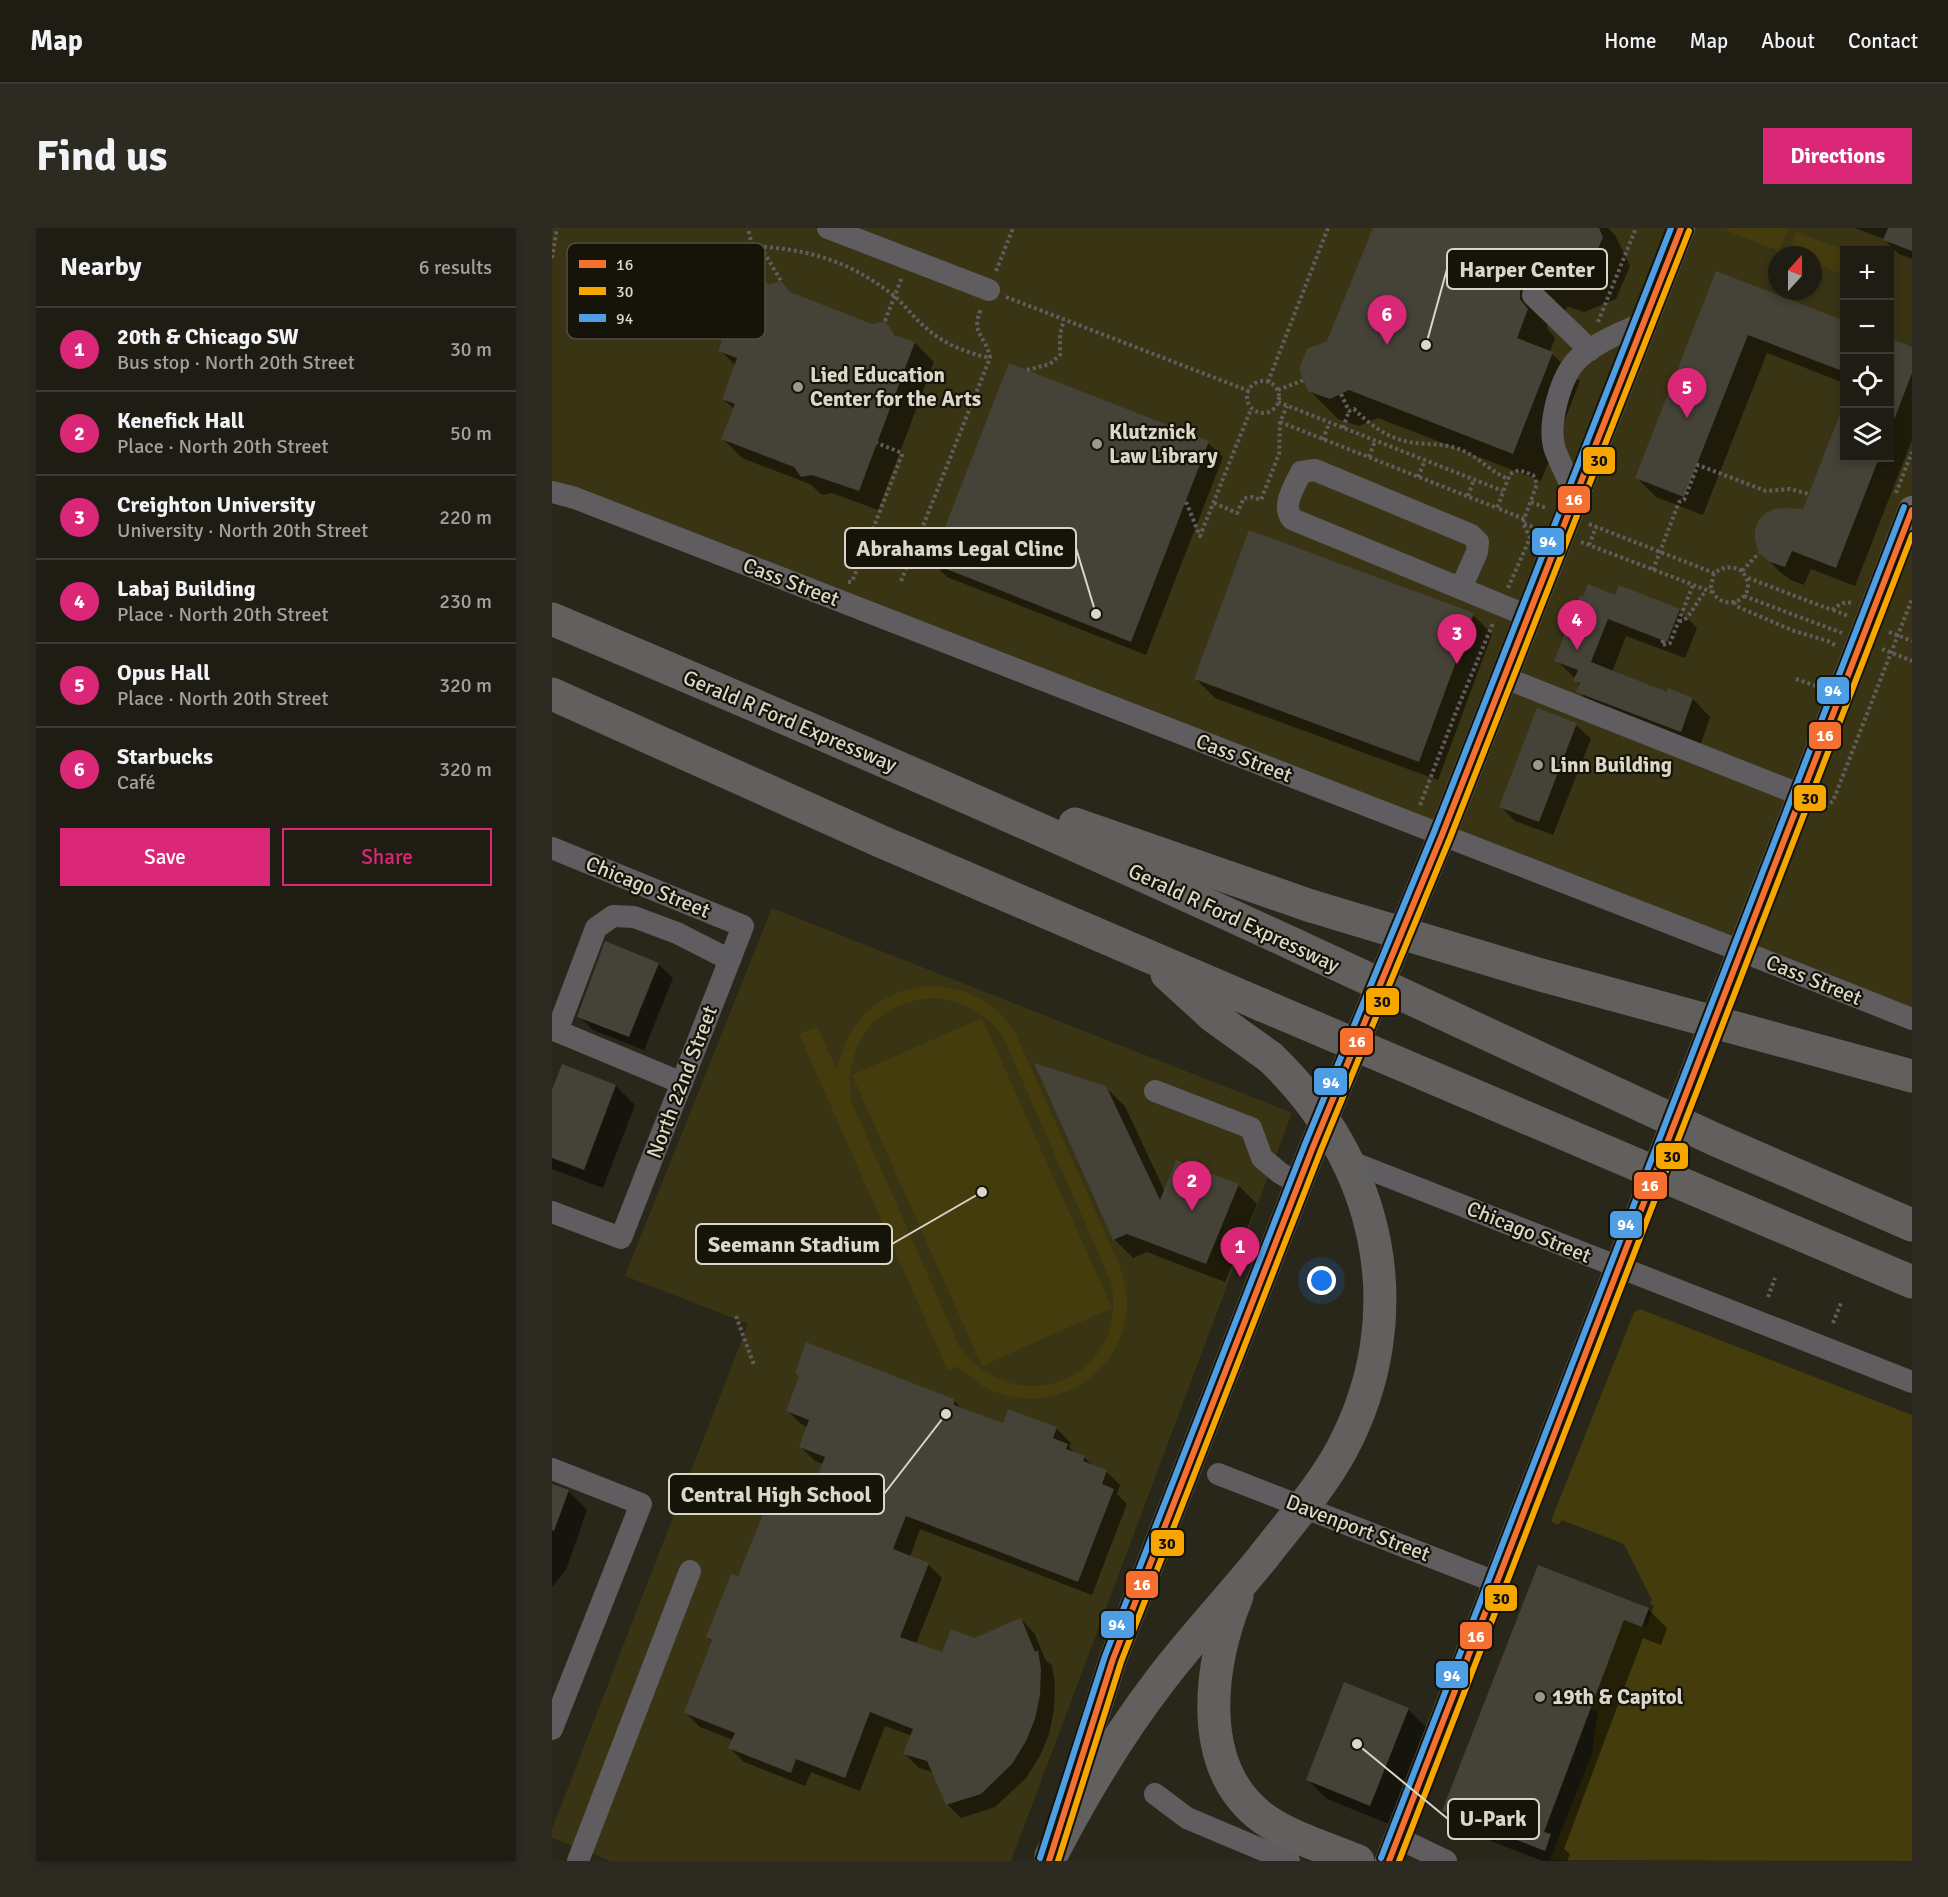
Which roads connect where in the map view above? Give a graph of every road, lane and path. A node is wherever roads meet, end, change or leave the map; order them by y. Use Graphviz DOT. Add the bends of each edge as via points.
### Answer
graph roads {
  1 [pos="556,228"];
  2 [pos="748,228"];
  3 [pos="828,228"];
  4 [pos="1328,228"];
  5 [pos="1636,228"];
  6 [pos="1681,228"];
  7 [pos="1011,229"];
  8 [pos="751,243"];
  9 [pos="765,247"];
  10 [pos="765,254"];
  11 [pos="552,258"];
  12 [pos="781,282"];
  13 [pos="1533,295"];
  14 [pos="895,296"];
  15 [pos="985,299"];
  16 [pos="1590,319"];
  17 [pos="1064,320"];
  18 [pos="885,321"];
  19 [pos="1644,323"];
  20 [pos="1590,350"];
  21 [pos="990,358"];
  22 [pos="1027,370"];
  23 [pos="1304,380"];
  24 [pos="1268,382"];
  25 [pos="1278,390"];
  26 [pos="1249,391"];
  27 [pos="1341,394"];
  28 [pos="1278,402"];
  29 [pos="1287,406"];
  30 [pos="1251,409"];
  31 [pos="1348,411"];
  32 [pos="1280,422"];
  33 [pos="1329,423"];
  34 [pos="1342,428"];
  35 [pos="1323,440"];
  36 [pos="1375,441"];
  37 [pos="877,443"];
  38 [pos="1369,458"];
  39 [pos="1425,460"];
  40 [pos="1418,477"];
  41 [pos="1474,479"];
  42 [pos="1508,479"];
  43 [pos="552,484"];
  44 [pos="1503,491"];
  45 [pos="552,492"];
  46 [pos="1809,494"];
  47 [pos="1467,496"];
  48 [pos="575,498"];
  49 [pos="1186,502"];
  50 [pos="1214,503"];
  51 [pos="1497,508"];
  52 [pos="1912,510"];
  53 [pos="1568,516"];
  54 [pos="1524,521"];
  55 [pos="1596,527"];
  56 [pos="1589,545"];
  57 [pos="1660,552"];
  58 [pos="1759,553"];
  59 [pos="1904,554"];
  60 [pos="1653,570"];
  61 [pos="1742,571"];
  62 [pos="1714,573"];
  63 [pos="1747,578"];
  64 [pos="901,581"];
  65 [pos="848,582"];
  66 [pos="1693,585"];
  67 [pos="1461,588"];
  68 [pos="1706,591"];
  69 [pos="1712,592"];
  70 [pos="1744,596"];
  71 [pos="1912,599"];
  72 [pos="1734,602"];
  73 [pos="1501,604"];
  74 [pos="1853,604"];
  75 [pos="1832,610"];
  76 [pos="1528,616"];
  77 [pos="1847,616"];
  78 [pos="552,619"];
  79 [pos="1678,621"];
  80 [pos="1663,640"];
  81 [pos="1845,640"];
  82 [pos="1891,653"];
  83 [pos="1832,654"];
  84 [pos="1912,661"];
  85 [pos="1503,677"];
  86 [pos="1796,679"];
  87 [pos="1822,680"];
  88 [pos="552,694"];
  89 [pos="797,723"];
  90 [pos="1810,804"];
  91 [pos="1418,809"];
  92 [pos="1442,835"];
  93 [pos="552,848"];
  94 [pos="743,926"];
  95 [pos="1741,951"];
  96 [pos="1148,957"];
  97 [pos="730,960"];
  98 [pos="1912,1019"];
  99 [pos="555,1030"];
  100 [pos="1912,1076"];
  101 [pos="682,1083"];
  102 [pos="1155,1091"];
  103 [pos="1314,1147"];
  104 [pos="1299,1184"];
  105 [pos="552,1212"];
  106 [pos="1912,1224"];
  107 [pos="1618,1268"];
  108 [pos="1775,1278"];
  109 [pos="1912,1282"];
  110 [pos="1767,1298"];
  111 [pos="1841,1303"];
  112 [pos="736,1316"];
  113 [pos="1833,1323"];
  114 [pos="754,1365"];
  115 [pos="1912,1382"];
  116 [pos="552,1469"];
  117 [pos="1218,1474"];
  118 [pos="690,1571"];
  119 [pos="1244,1581"];
  120 [pos="1498,1583"];
  121 [pos="552,1730"];
  122 [pos="1155,1794"];
  123 [pos="1394,1849"];
  124 [pos="1050,1858"];
  125 [pos="578,1861"];
  126 [pos="1289,1861"];
  127 [pos="1358,1861"];
  128 [pos="1446,1861"];
  1 -- 11 [label="path"];
  2 -- 8 [label="path"];
  3 -- 15 [label="street"];
  4 -- 24 [label="path"];
  5 -- 16 [label="path" via="1598,324"];
  6 -- 19 [label="main road"];
  7 -- 15 [label="path"];
  9 -- 14 [label="path" via="819,255 847,266"];
  10 -- 12 [label="path"];
  13 -- 20 [label="street"];
  14 -- 18 [label="path"];
  14 -- 21 [label="path" via="926,329 965,353"];
  15 -- 17 [label="path"];
  15 -- 21 [label="path" via="976,323"];
  17 -- 22 [label="path" via="1060,355 1050,364"];
  17 -- 26 [label="path"];
  19 -- 20 [label="street"];
  19 -- 53 [label="main road"];
  20 -- 53 [label="street" via="1577,359 1568,374 1558,393 1553,417 1552,437"];
  21 -- 64 [label="path"];
  23 -- 25 [label="path"];
  24 -- 25 [label="path"];
  24 -- 26 [label="path" via="1262,380"];
  25 -- 28 [label="path"];
  26 -- 30 [label="path" via="1246,399"];
  27 -- 31 [label="path"];
  28 -- 29 [label="path"];
  28 -- 30 [label="path" via="1275,410 1264,414"];
  29 -- 32 [label="path"];
  29 -- 33 [label="path"];
  30 -- 50 [label="path"];
  31 -- 34 [label="path"];
  31 -- 42 [label="path" via="1354,409 1394,438 1457,448"];
  32 -- 35 [label="path"];
  32 -- 50 [label="path" via="1279,454 1261,500 1244,498 1237,513"];
  33 -- 34 [label="path"];
  33 -- 35 [label="path"];
  34 -- 36 [label="path"];
  35 -- 38 [label="path"];
  36 -- 38 [label="path"];
  36 -- 39 [label="path"];
  37 -- 65 [label="path" via="902,455 854,577"];
  38 -- 40 [label="path"];
  39 -- 40 [label="path"];
  39 -- 41 [label="path"];
  40 -- 47 [label="path"];
  41 -- 44 [label="path"];
  41 -- 47 [label="path"];
  42 -- 44 [label="path"];
  42 -- 54 [label="path" via="1519,470 1533,475 1538,484"];
  43 -- 48 [label="street"];
  44 -- 51 [label="path"];
  45 -- 48 [label="street"];
  46 -- 57 [label="path" via="1790,489 1766,491 1698,465 1684,500 1678,502"];
  47 -- 51 [label="path"];
  48 -- 92 [label="street, Cass Street"];
  49 -- 50 [label="path" via="1200,536"];
  51 -- 54 [label="path"];
  52 -- 59 [label="main road"];
  53 -- 54 [label="path"];
  53 -- 55 [label="path"];
  53 -- 56 [label="path" via="1571,538"];
  53 -- 76 [label="main road"];
  54 -- 73 [label="path" via="1530,538"];
  55 -- 56 [label="path"];
  55 -- 57 [label="path"];
  56 -- 60 [label="path"];
  57 -- 60 [label="path"];
  57 -- 62 [label="path"];
  58 -- 61 [label="path"];
  59 -- 81 [label="main road"];
  60 -- 66 [label="path"];
  61 -- 62 [label="path" via="1724,567"];
  61 -- 63 [label="path"];
  62 -- 69 [label="path"];
  63 -- 70 [label="path"];
  63 -- 75 [label="path"];
  66 -- 68 [label="path"];
  66 -- 79 [label="path"];
  67 -- 67 [label="street" via="1292,519 1287,504 1300,472 1315,470 1471,535 1479,542"];
  67 -- 73 [label="street"];
  68 -- 69 [label="path"];
  68 -- 79 [label="path" via="1689,616"];
  69 -- 72 [label="path" via="1724,602"];
  70 -- 72 [label="path"];
  70 -- 81 [label="path"];
  71 -- 82 [label="path"];
  72 -- 81 [label="path" via="1771,622 1822,640"];
  73 -- 76 [label="street"];
  73 -- 91 [label="path"];
  74 -- 75 [label="path" via="1841,603"];
  75 -- 77 [label="path"];
  76 -- 85 [label="main road"];
  78 -- 89 [label="highway, Gerald R Ford Expressway"];
  79 -- 80 [label="path" via="1670,643 1662,645"];
  81 -- 82 [label="path"];
  81 -- 83 [label="path"];
  81 -- 90 [label="main road"];
  82 -- 84 [label="path"];
  82 -- 90 [label="path" via="1833,801"];
  85 -- 90 [label="street"];
  85 -- 92 [label="main road"];
  86 -- 87 [label="path" via="1819,688"];
  88 -- 96 [label="highway"];
  89 -- 100 [label="highway, bridge" via="1311,906 1541,975"];
  89 -- 106 [label="highway, Gerald R Ford Expressway, bridge" via="1086,850 1716,1140"];
  90 -- 95 [label="main road"];
  92 -- 95 [label="street, Cass Street"];
  92 -- 103 [label="main road"];
  93 -- 94 [label="street, Chicago Street"];
  94 -- 97 [label="street, North 22nd Street"];
  95 -- 98 [label="street, Cass Street"];
  95 -- 107 [label="main road"];
  96 -- 109 [label="highway, bridge"];
  96 -- 119 [label="highway, bridge" via="1297,1085 1345,1154 1366,1206 1376,1252 1380,1291 1376,1351 1355,1421 1323,1480"];
  97 -- 99 [label="street" via="634,917 613,916 596,928"];
  97 -- 101 [label="street, North 22nd Street"];
  99 -- 101 [label="street"];
  101 -- 105 [label="street, North 22nd Street" via="621,1238"];
  102 -- 104 [label="street" via="1251,1128 1262,1158"];
  103 -- 104 [label="main road"];
  103 -- 107 [label="street, Chicago Street"];
  104 -- 124 [label="main road" via="1113,1659"];
  107 -- 115 [label="street, Chicago Street"];
  107 -- 120 [label="main road"];
  108 -- 110 [label="path"];
  111 -- 113 [label="path"];
  112 -- 114 [label="path"];
  116 -- 121 [label="street" via="641,1504"];
  117 -- 120 [label="street, Davenport Street"];
  118 -- 125 [label="street"];
  119 -- 124 [label="highway" via="1144,1702 1091,1781"];
  119 -- 127 [label="highway" via="1227,1627 1213,1692 1214,1725 1225,1766 1243,1798 1265,1819"];
  120 -- 123 [label="main road"];
  122 -- 126 [label="street" via="1187,1818"];
  123 -- 128 [label="street"];
}
